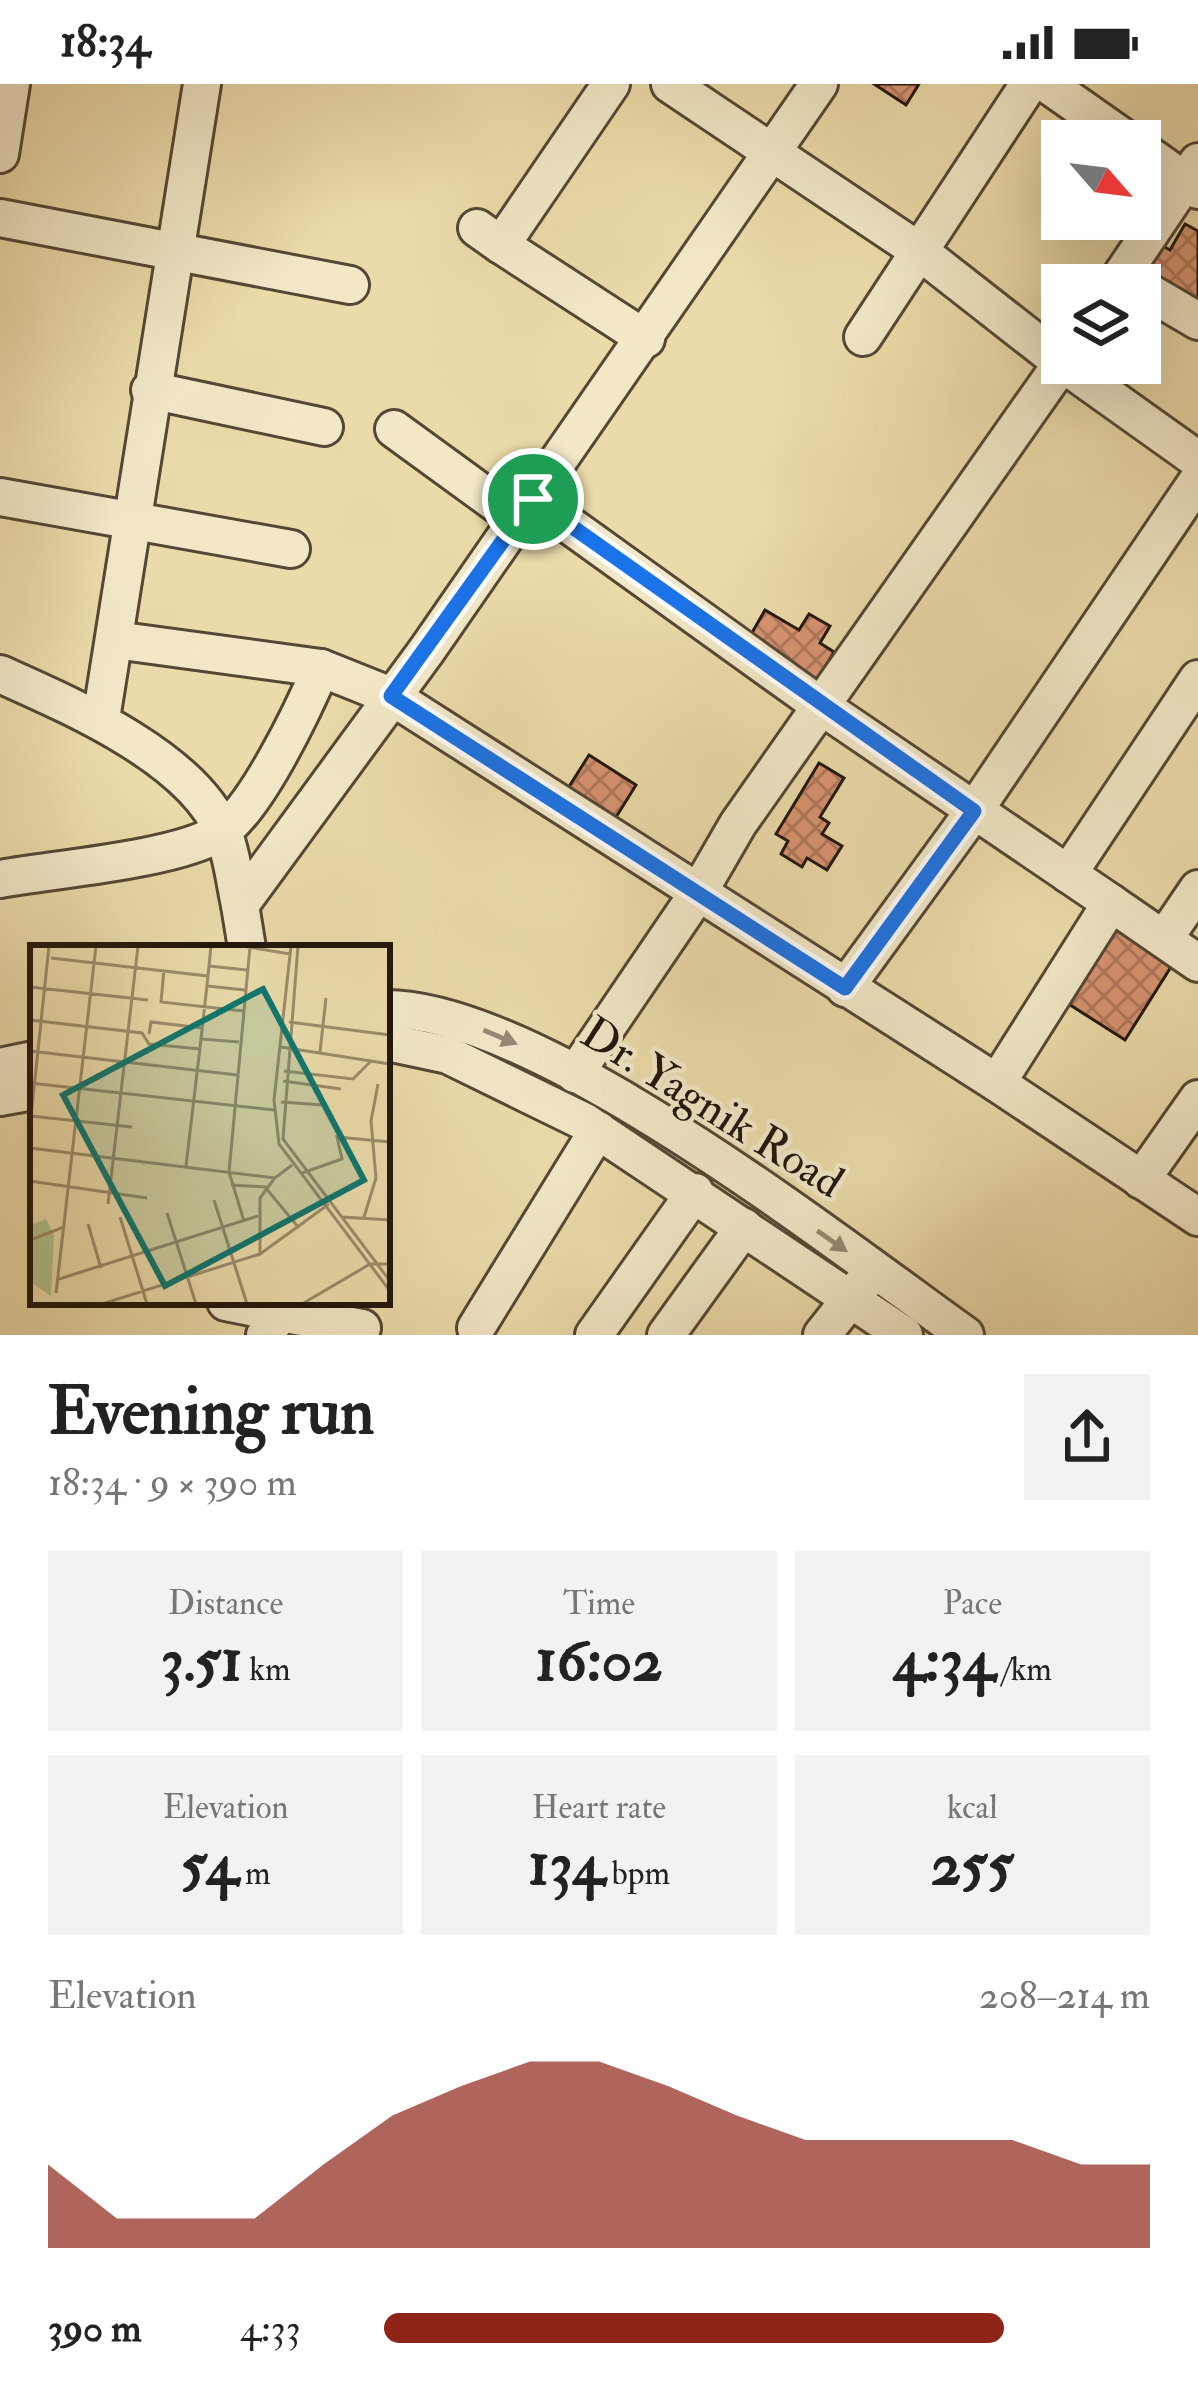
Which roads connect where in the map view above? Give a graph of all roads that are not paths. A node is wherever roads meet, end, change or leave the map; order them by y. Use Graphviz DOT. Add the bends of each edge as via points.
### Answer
graph roads {
  1 [pos="11,84"];
  2 [pos="202,84"];
  3 [pos="611,84"];
  4 [pos="670,84"];
  5 [pos="819,84"];
  6 [pos="1029,84"];
  7 [pos="1047,84"];
  8 [pos="1098,120"];
  9 [pos="0,154"];
  10 [pos="773,155"];
  11 [pos="1161,160"];
  12 [pos="1194,178"];
  13 [pos="0,218"];
  14 [pos="171,250"];
  15 [pos="919,251"];
  16 [pos="1140,264"];
  17 [pos="350,285"];
  18 [pos="1161,301"];
  19 [pos="1198,321"];
  20 [pos="863,337"];
  21 [pos="646,339"];
  22 [pos="1041,347"];
  23 [pos="1047,384"];
  24 [pos="1091,384"];
  25 [pos="150,390"];
  26 [pos="324,427"];
  27 [pos="394,429"];
  28 [pos="1198,460"];
  29 [pos="1198,480"];
  30 [pos="0,497"];
  31 [pos="526,510"];
  32 [pos="130,519"];
  33 [pos="291,549"];
  34 [pos="115,640"];
  35 [pos="321,668"];
  36 [pos="0,674"];
  37 [pos="1198,679"];
  38 [pos="391,696"];
  39 [pos="820,706"];
  40 [pos="101,719"];
  41 [pos="974,811"];
  42 [pos="223,831"];
  43 [pos="1068,874"];
  44 [pos="0,879"];
  45 [pos="1198,890"];
  46 [pos="698,892"];
  47 [pos="1111,903"];
  48 [pos="240,905"];
  49 [pos="1164,939"];
  50 [pos="247,945"];
  51 [pos="1198,963"];
  52 [pos="845,988"];
  53 [pos="390,1010"];
  54 [pos="390,1043"];
  55 [pos="30,1061"];
  56 [pos="0,1066"];
  57 [pos="575,1074"];
  58 [pos="998,1083"];
  59 [pos="30,1092"];
  60 [pos="0,1097"];
  61 [pos="1198,1099"];
  62 [pos="598,1130"];
  63 [pos="1141,1180"];
  64 [pos="695,1192"];
  65 [pos="1198,1217"];
  66 [pos="744,1227"];
  67 [pos="862,1284"];
  68 [pos="232,1305"];
  69 [pos="273,1324"];
  70 [pos="362,1328"];
  71 [pos="476,1328"];
  72 [pos="594,1335"];
  73 [pos="666,1335"];
  74 [pos="822,1335"];
  75 [pos="904,1335"];
  76 [pos="965,1335"];
  1 -- 9 [label="street"];
  2 -- 14 [label="street"];
  3 -- 21 [label="street" via="489,236"];
  4 -- 10 [label="street"];
  5 -- 10 [label="street"];
  6 -- 15 [label="street"];
  7 -- 8 [label="street"];
  10 -- 15 [label="street"];
  10 -- 21 [label="street"];
  11 -- 12 [label="street"];
  12 -- 16 [label="street"];
  13 -- 14 [label="street"];
  14 -- 17 [label="street"];
  14 -- 25 [label="street"];
  15 -- 20 [label="street"];
  15 -- 22 [label="street"];
  18 -- 19 [label="street"];
  21 -- 31 [label="street"];
  23 -- 39 [label="street"];
  24 -- 28 [label="street"];
  25 -- 26 [label="street"];
  25 -- 32 [label="street"];
  27 -- 31 [label="street"];
  29 -- 41 [label="street"];
  30 -- 32 [label="street"];
  31 -- 38 [label="street"];
  31 -- 39 [label="street"];
  32 -- 33 [label="street"];
  32 -- 34 [label="street"];
  34 -- 35 [label="street"];
  34 -- 40 [label="street"];
  35 -- 38 [label="street"];
  35 -- 42 [label="street" via="277,757"];
  36 -- 40 [label="street"];
  37 -- 43 [label="street"];
  38 -- 46 [label="street"];
  38 -- 48 [label="street"];
  39 -- 41 [label="street"];
  39 -- 46 [label="street"];
  40 -- 42 [label="street" via="181,780"];
  41 -- 43 [label="street"];
  41 -- 52 [label="street"];
  42 -- 44 [label="street" via="192,845"];
  42 -- 48 [label="street"];
  43 -- 47 [label="street"];
  45 -- 49 [label="street"];
  46 -- 52 [label="street"];
  46 -- 57 [label="street"];
  47 -- 49 [label="street"];
  47 -- 58 [label="street"];
  48 -- 50 [label="street"];
  49 -- 51 [label="street"];
  52 -- 58 [label="street"];
  53 -- 57 [label="street, Dr. Yagnik Road, one-way" via="492,1032"];
  54 -- 62 [label="street" via="448,1055"];
  55 -- 56 [label="street"];
  57 -- 67 [label="street, Dr. Yagnik Road, one-way"];
  58 -- 63 [label="street"];
  59 -- 60 [label="street"];
  61 -- 63 [label="street"];
  62 -- 64 [label="street"];
  62 -- 71 [label="street"];
  63 -- 65 [label="street"];
  64 -- 66 [label="street"];
  64 -- 72 [label="street"];
  66 -- 67 [label="street"];
  66 -- 73 [label="street"];
  67 -- 74 [label="street"];
  67 -- 75 [label="street"];
  67 -- 76 [label="street, Dr. Yagnik Road"];
  68 -- 69 [label="street"];
  69 -- 70 [label="street"];
}
